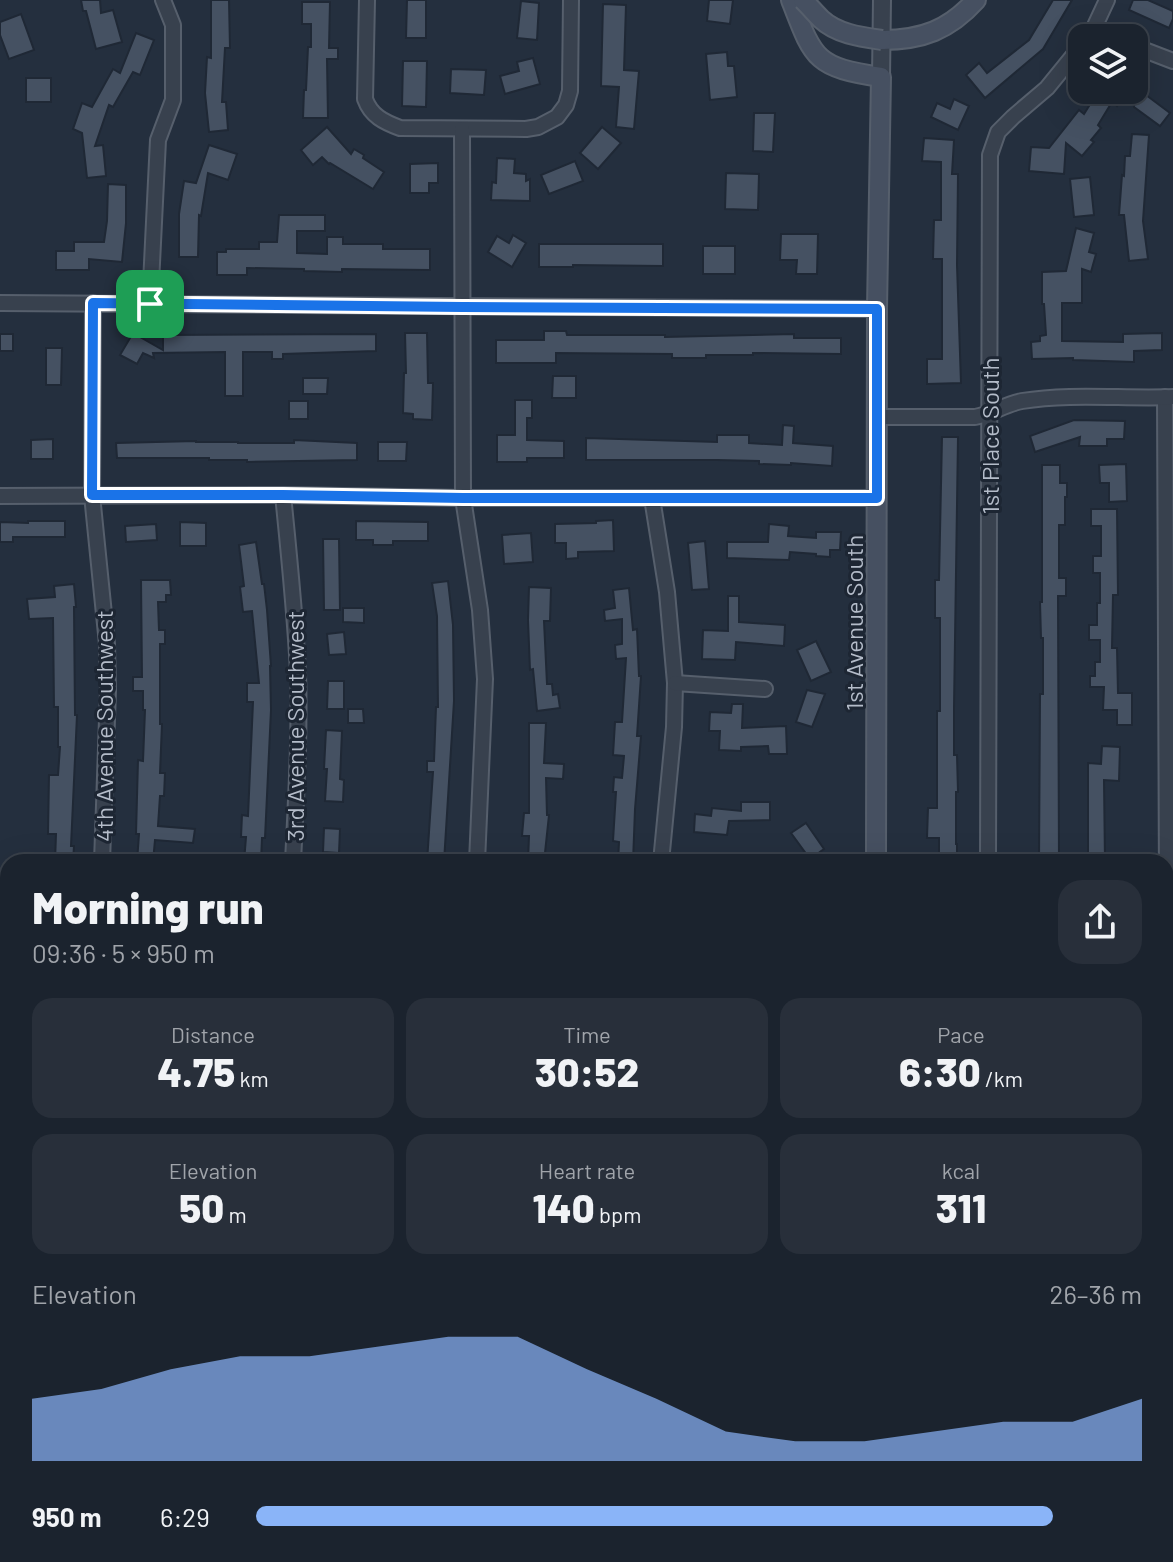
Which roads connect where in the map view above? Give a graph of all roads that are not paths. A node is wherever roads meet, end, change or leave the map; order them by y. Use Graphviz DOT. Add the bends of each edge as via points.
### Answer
graph roads {
  1 [pos="163,0"];
  2 [pos="367,0"];
  3 [pos="571,0"];
  4 [pos="791,0"];
  5 [pos="803,0"];
  6 [pos="882,0"];
  7 [pos="976,0"];
  8 [pos="1107,0"];
  9 [pos="1095,24"];
  10 [pos="1148,51"];
  11 [pos="1173,61"];
  12 [pos="1068,62"];
  13 [pos="881,77"];
  14 [pos="462,129"];
  15 [pos="0,303"];
  16 [pos="93,303"];
  17 [pos="150,304"];
  18 [pos="462,307"];
  19 [pos="877,309"];
  20 [pos="1169,397"];
  21 [pos="989,414"];
  22 [pos="877,417"];
  23 [pos="92,495"];
  24 [pos="283,495"];
  25 [pos="0,496"];
  26 [pos="463,498"];
  27 [pos="652,498"];
  28 [pos="877,498"];
  29 [pos="675,683"];
  30 [pos="765,689"];
  31 [pos="102,854"];
  32 [pos="293,854"];
  33 [pos="477,854"];
  34 [pos="662,854"];
  35 [pos="876,854"];
  36 [pos="988,854"];
  37 [pos="1169,854"];
  1 -- 17 [label="street" via="173,25 173,100 158,140"];
  2 -- 14 [label="street" via="368,108 400,128"];
  3 -- 14 [label="street" via="570,91 557,117 526,129"];
  4 -- 13 [label="main road" via="817,57 849,72"];
  5 -- 7 [label="main road, bridge" via="833,28 895,40 941,30"];
  6 -- 13 [label="street, 1st Avenue South"];
  8 -- 9 [label="street"];
  10 -- 11 [label="street"];
  12 -- 21 [label="street, 1st Place South" via="998,132 990,155"];
  13 -- 19 [label="main road, 1st Avenue South"];
  14 -- 18 [label="street"];
  15 -- 16 [label="street"];
  16 -- 17 [label="street"];
  16 -- 23 [label="street, 4th Avenue Southwest"];
  17 -- 18 [label="street"];
  18 -- 19 [label="street"];
  18 -- 26 [label="street"];
  19 -- 22 [label="main road, 1st Avenue South"];
  20 -- 21 [label="street" via="1052,398 1022,401"];
  20 -- 37 [label="street"];
  21 -- 22 [label="street"];
  21 -- 36 [label="street, 1st Place South"];
  22 -- 28 [label="main road, 1st Avenue South"];
  23 -- 24 [label="street"];
  23 -- 25 [label="street"];
  23 -- 31 [label="street, 4th Avenue Southwest" via="107,644"];
  24 -- 26 [label="street"];
  24 -- 32 [label="street, 3rd Avenue Southwest" via="298,675"];
  26 -- 27 [label="street"];
  26 -- 33 [label="street" via="485,679"];
  27 -- 28 [label="street"];
  27 -- 29 [label="street"];
  28 -- 35 [label="main road, 1st Avenue South"];
  29 -- 30 [label="street"];
  29 -- 34 [label="street"];
}
